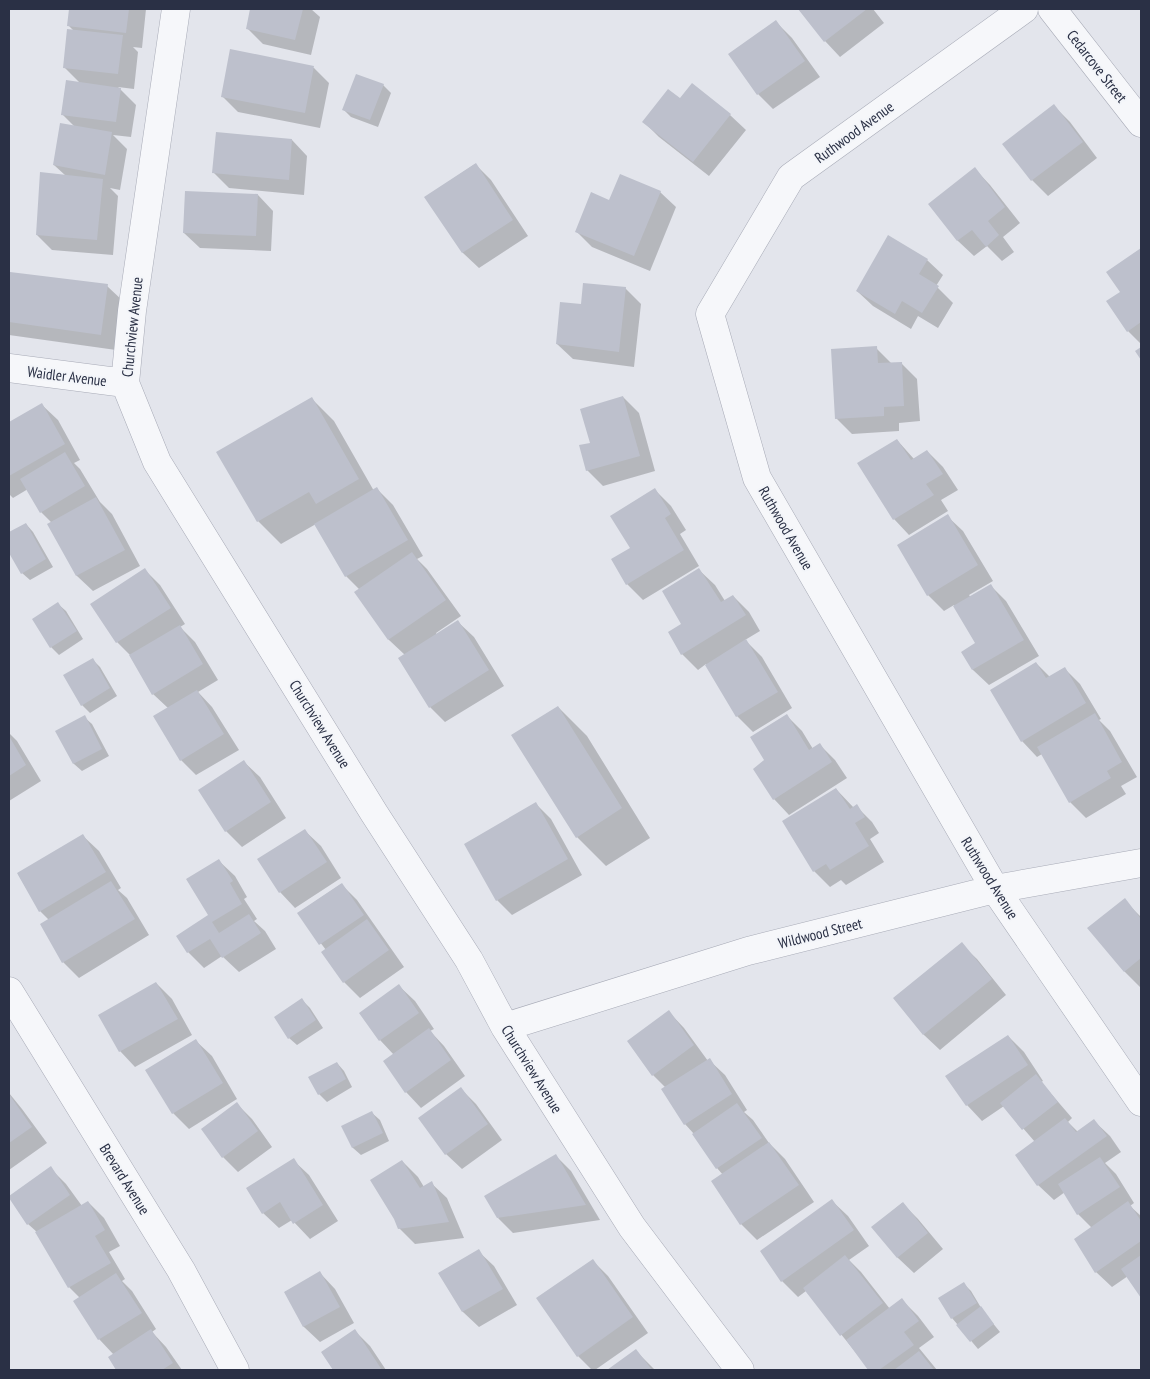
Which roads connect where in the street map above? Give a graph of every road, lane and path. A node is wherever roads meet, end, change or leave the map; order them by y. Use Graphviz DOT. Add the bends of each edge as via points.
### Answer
graph roads {
  1 [pos="176,9"];
  2 [pos="1024,9"];
  3 [pos="1052,9"];
  4 [pos="1141,123"];
  5 [pos="9,368"];
  6 [pos="125,383"];
  7 [pos="1141,862"];
  8 [pos="995,889"];
  9 [pos="9,992"];
  10 [pos="505,1027"];
  11 [pos="1141,1102"];
  12 [pos="234,1370"];
  13 [pos="740,1370"];
  1 -- 6 [label="street, Churchview Avenue" via="132,311"];
  2 -- 8 [label="street, Ruthwood Avenue" via="791,177 710,314 757,478"];
  3 -- 4 [label="street, Cedarcove Street"];
  5 -- 6 [label="street, Waidler Avenue"];
  6 -- 10 [label="street, Churchview Avenue" via="157,462 469,960"];
  7 -- 8 [label="street, Wildwood Street"];
  8 -- 10 [label="street, Wildwood Street" via="748,951"];
  8 -- 11 [label="street, Ruthwood Avenue"];
  9 -- 12 [label="street, Brevard Avenue" via="181,1270"];
  10 -- 13 [label="street, Churchview Avenue" via="632,1227"];
}
